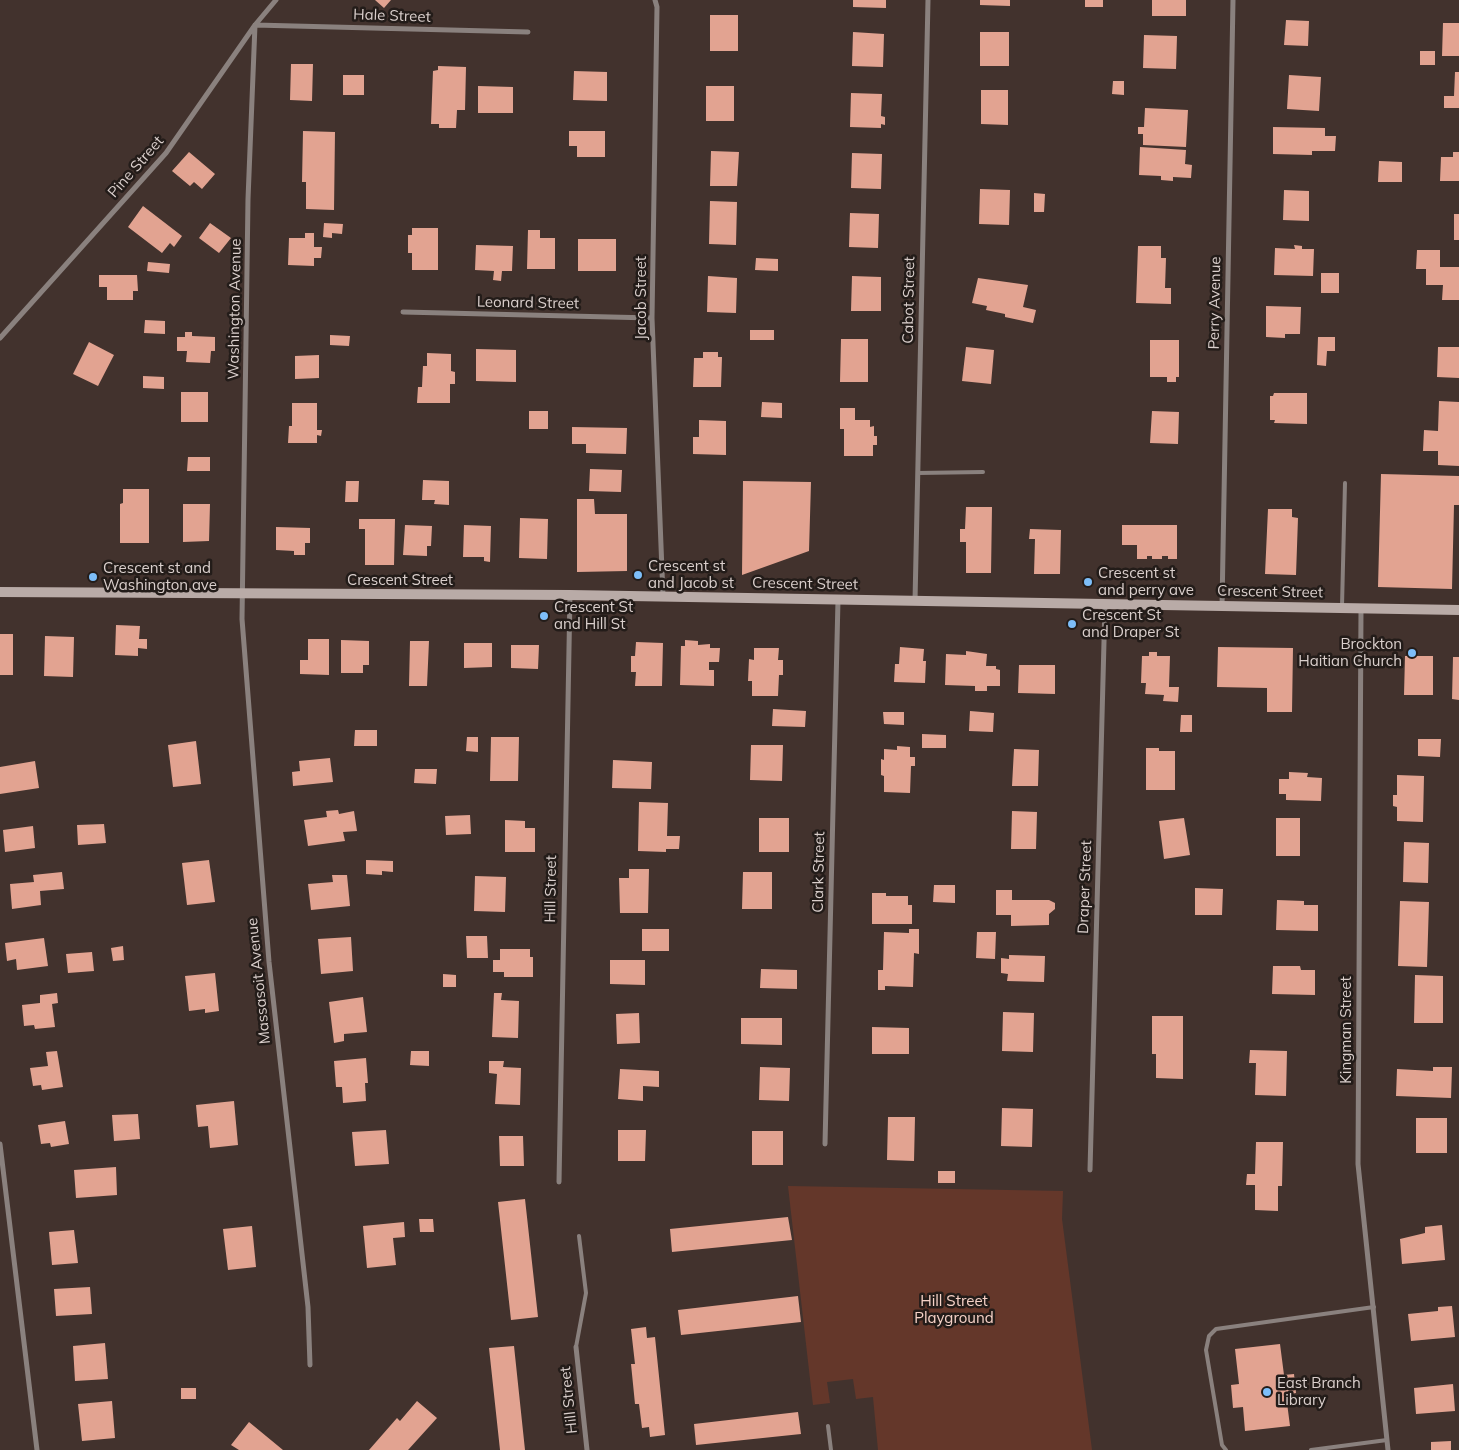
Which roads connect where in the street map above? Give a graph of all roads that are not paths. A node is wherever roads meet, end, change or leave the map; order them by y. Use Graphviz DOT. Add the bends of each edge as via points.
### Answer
graph roads {
  1 [pos="276,0"];
  2 [pos="655,0"];
  3 [pos="928,0"];
  4 [pos="1233,0"];
  5 [pos="255,25"];
  6 [pos="528,32"];
  7 [pos="403,312"];
  8 [pos="652,318"];
  9 [pos="0,338"];
  10 [pos="983,472"];
  11 [pos="918,473"];
  12 [pos="1344,483"];
  13 [pos="0,592"];
  14 [pos="243,594"];
  15 [pos="570,595"];
  16 [pos="663,596"];
  17 [pos="838,600"];
  18 [pos="915,601"];
  19 [pos="1105,604"];
  20 [pos="1222,606"];
  21 [pos="1342,608"];
  22 [pos="1361,609"];
  23 [pos="1459,610"];
  24 [pos="0,1144"];
  25 [pos="825,1144"];
  26 [pos="1090,1170"];
  27 [pos="559,1182"];
  28 [pos="580,1236"];
  29 [pos="1374,1307"];
  30 [pos="576,1347"];
  31 [pos="310,1365"];
  32 [pos="828,1426"];
  33 [pos="1387,1440"];
  34 [pos="37,1450"];
  35 [pos="587,1450"];
  36 [pos="831,1450"];
  37 [pos="1226,1450"];
  38 [pos="1311,1450"];
  39 [pos="1388,1450"];
  1 -- 5 [label="street, Pine Street"];
  2 -- 8 [label="street, Jacob Street"];
  3 -- 11 [label="street, Cabot Street"];
  4 -- 20 [label="street, Perry Avenue"];
  5 -- 6 [label="street, Hale Street"];
  5 -- 9 [label="street, Pine Street" via="166,153"];
  5 -- 14 [label="street, Washington Avenue" via="248,199"];
  7 -- 8 [label="street, Leonard Street"];
  8 -- 16 [label="street, Jacob Street"];
  10 -- 11 [label="lane"];
  11 -- 18 [label="street, Cabot Street"];
  12 -- 21 [label="lane"];
  13 -- 14 [label="main road, Crescent Street"];
  14 -- 15 [label="main road, Crescent Street"];
  14 -- 31 [label="street, Massasoit Avenue" via="242,619 268,952 307,1297"];
  15 -- 16 [label="main road, Crescent Street"];
  15 -- 27 [label="street, Hill Street"];
  16 -- 17 [label="main road, Crescent Street"];
  17 -- 18 [label="main road, Crescent Street"];
  17 -- 25 [label="street, Clark Street"];
  18 -- 19 [label="main road, Crescent Street"];
  19 -- 20 [label="main road, Crescent Street"];
  19 -- 26 [label="street, Draper Street"];
  20 -- 21 [label="main road, Crescent Street"];
  21 -- 22 [label="main road, Crescent Street"];
  22 -- 23 [label="main road, Crescent Street"];
  22 -- 29 [label="street, Kingman Street" via="1358,1164"];
  24 -- 34 [label="street"];
  28 -- 30 [label="lane" via="586,1293"];
  29 -- 33 [label="street, Kingman Street"];
  29 -- 37 [label="lane" via="1216,1329 1209,1336 1206,1350 1222,1445"];
  30 -- 35 [label="street, Hill Street"];
  32 -- 36 [label="lane"];
  33 -- 38 [label="lane"];
  33 -- 39 [label="street, Kingman Street"];
}
